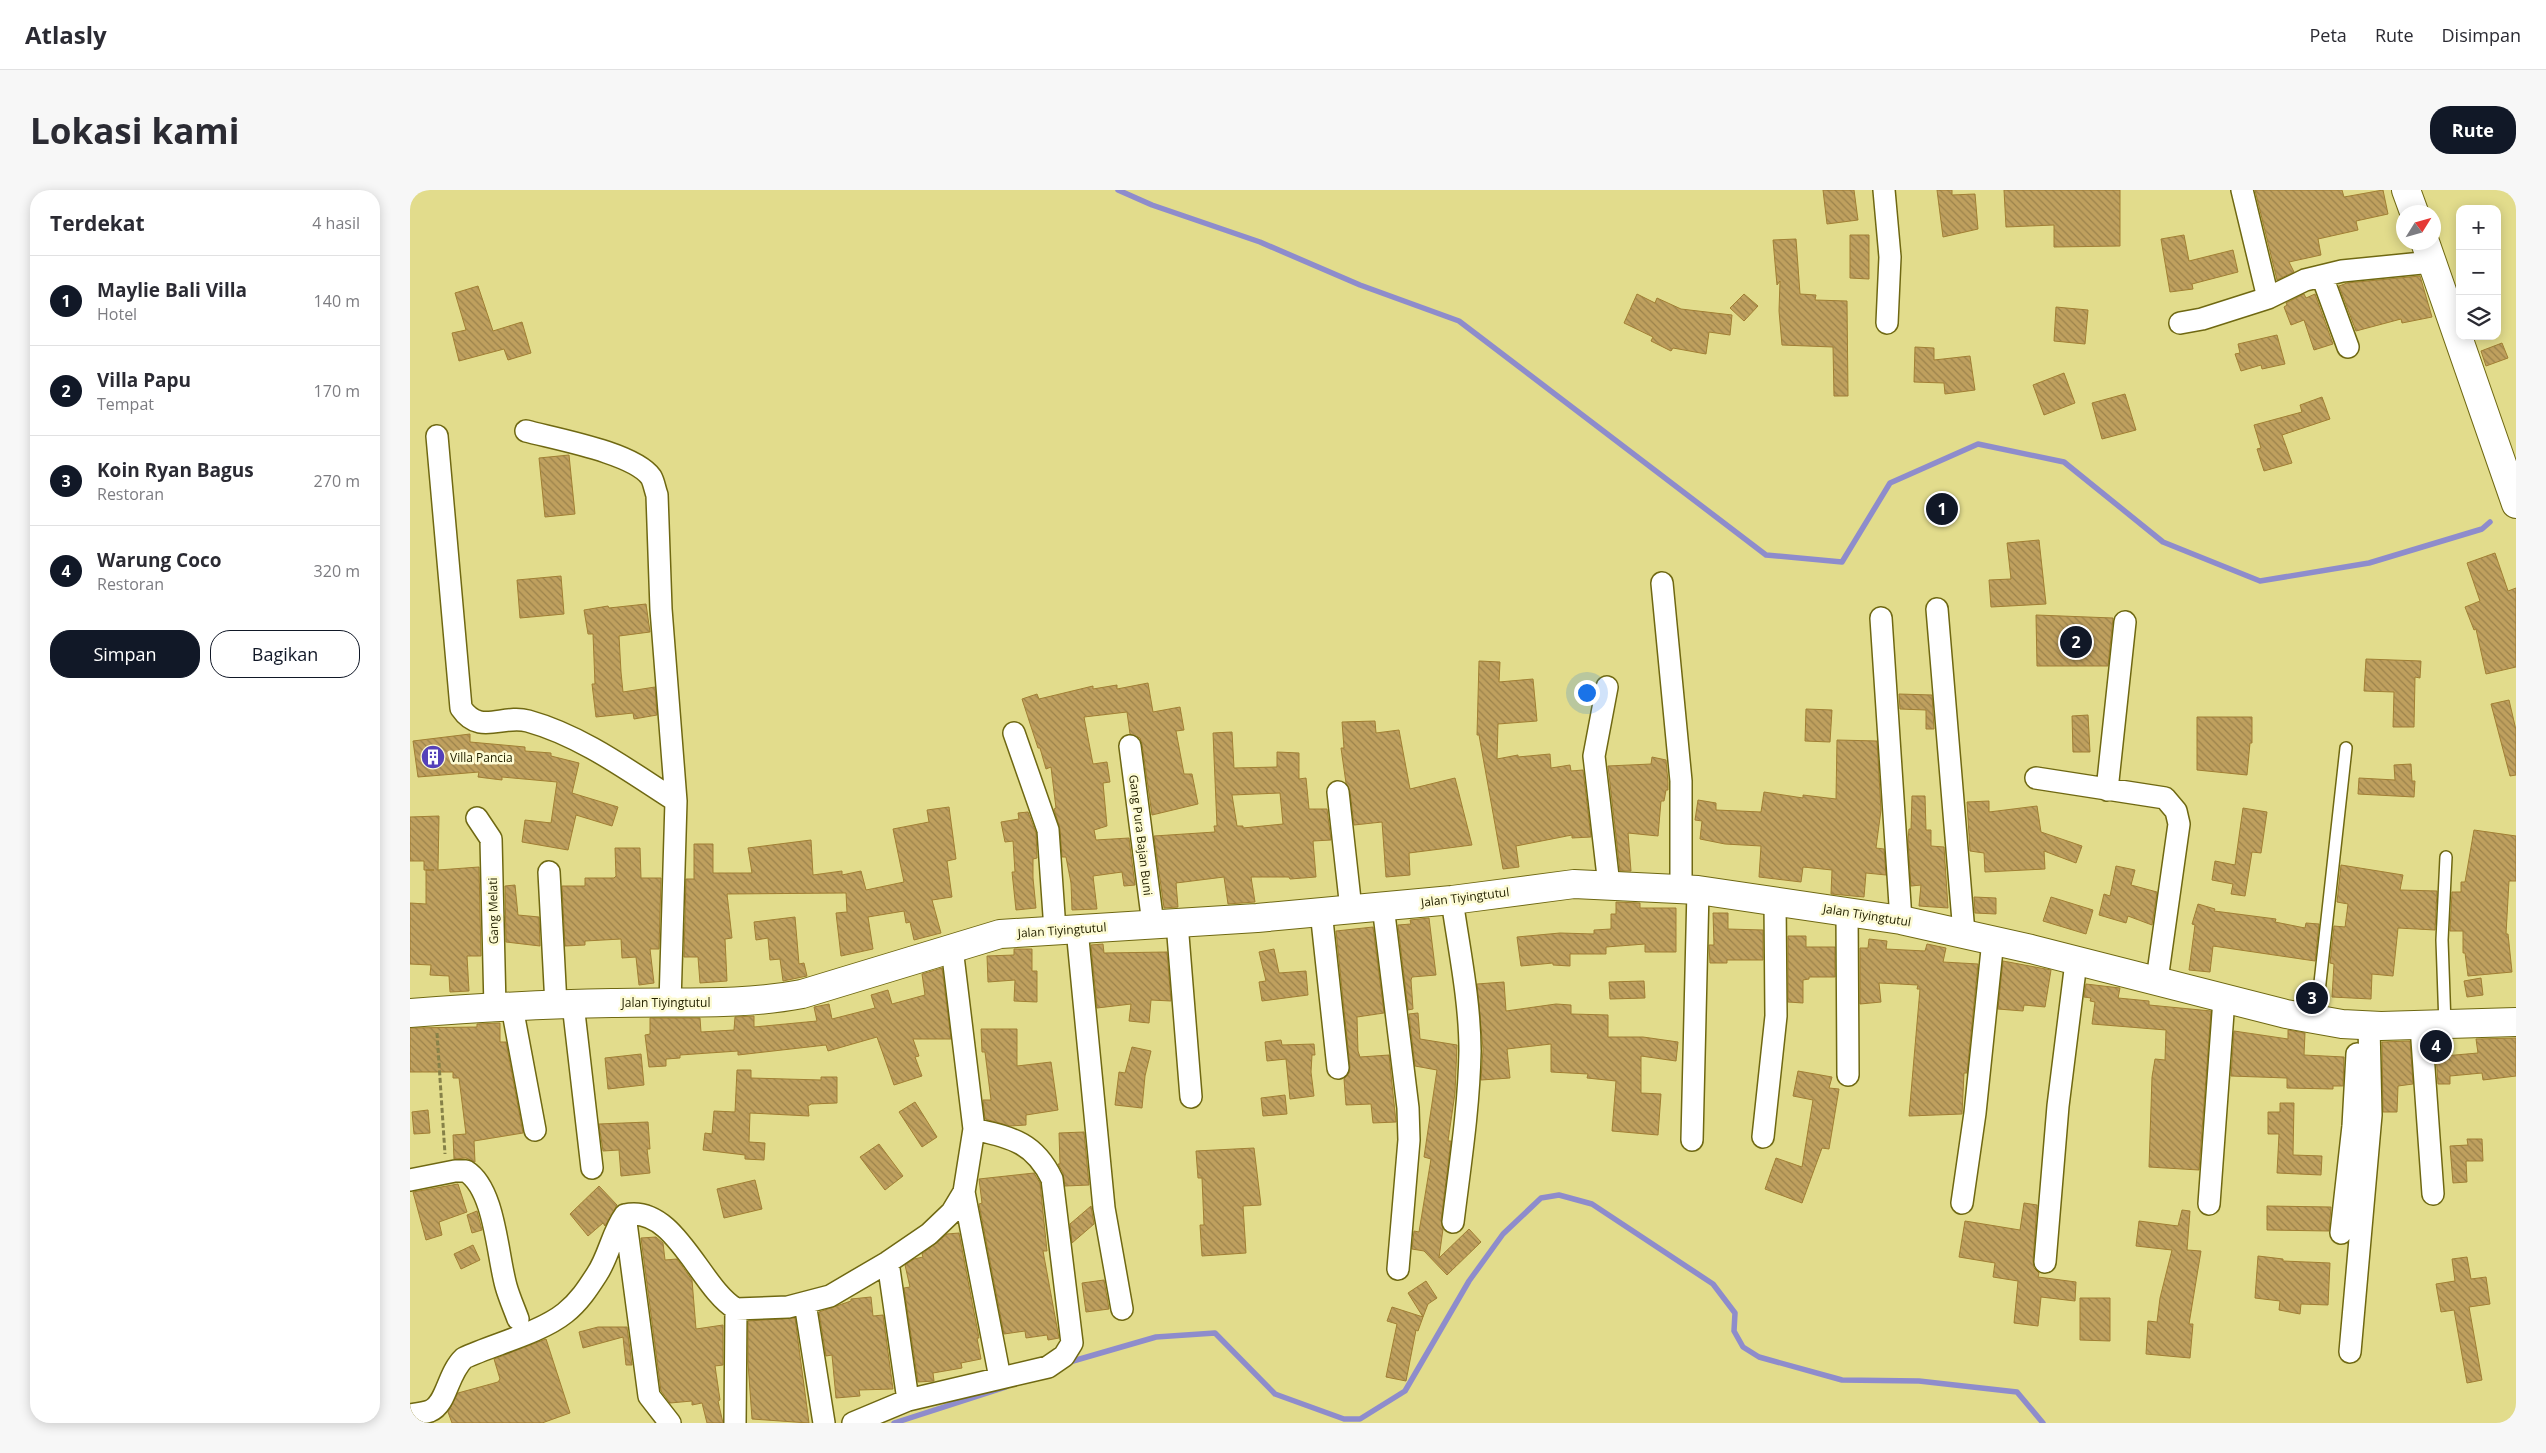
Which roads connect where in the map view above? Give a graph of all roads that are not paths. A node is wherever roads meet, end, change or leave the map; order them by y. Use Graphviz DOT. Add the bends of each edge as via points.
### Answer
graph roads {
  1 [pos="1884,190"];
  2 [pos="2242,190"];
  3 [pos="2406,190"];
  4 [pos="2411,205"];
  5 [pos="2429,252"];
  6 [pos="2322,276"];
  7 [pos="2268,298"];
  8 [pos="1887,323"];
  9 [pos="2180,323"];
  10 [pos="2348,347"];
  11 [pos="526,431"];
  12 [pos="437,436"];
  13 [pos="2516,504"];
  14 [pos="1662,583"];
  15 [pos="1937,609"];
  16 [pos="1881,618"];
  17 [pos="2125,622"];
  18 [pos="1607,687"];
  19 [pos="1014,734"];
  20 [pos="1130,746"];
  21 [pos="2346,748"];
  22 [pos="2036,778"];
  23 [pos="2107,790"];
  24 [pos="1338,792"];
  25 [pos="676,801"];
  26 [pos="478,818"];
  27 [pos="2446,857"];
  28 [pos="550,872"];
  29 [pos="1609,885"];
  30 [pos="1690,890"];
  31 [pos="1452,900"];
  32 [pos="1776,900"];
  33 [pos="1383,906"];
  34 [pos="1351,908"];
  35 [pos="1321,911"];
  36 [pos="1847,912"];
  37 [pos="1901,920"];
  38 [pos="1165,924"];
  39 [pos="1066,930"];
  40 [pos="1964,933"];
  41 [pos="1993,940"];
  42 [pos="952,948"];
  43 [pos="2076,962"];
  44 [pos="2157,980"];
  45 [pos="2224,999"];
  46 [pos="670,1002"];
  47 [pos="565,1004"];
  48 [pos="504,1008"];
  49 [pos="423,1012"];
  50 [pos="2316,1019"];
  51 [pos="2516,1022"];
  52 [pos="2364,1025"];
  53 [pos="2433,1025"];
  54 [pos="1338,1068"];
  55 [pos="1848,1075"];
  56 [pos="1191,1097"];
  57 [pos="974,1129"];
  58 [pos="535,1130"];
  59 [pos="1763,1137"];
  60 [pos="1692,1140"];
  61 [pos="592,1168"];
  62 [pos="410,1180"];
  63 [pos="964,1192"];
  64 [pos="2433,1194"];
  65 [pos="1962,1204"];
  66 [pos="2209,1204"];
  67 [pos="625,1215"];
  68 [pos="1453,1222"];
  69 [pos="2341,1233"];
  70 [pos="888,1262"];
  71 [pos="2045,1262"];
  72 [pos="1398,1270"];
  73 [pos="805,1303"];
  74 [pos="736,1309"];
  75 [pos="1122,1309"];
  76 [pos="518,1318"];
  77 [pos="2350,1352"];
  78 [pos="1000,1378"];
  79 [pos="908,1400"];
  80 [pos="410,1415"];
  81 [pos="670,1423"];
  82 [pos="735,1423"];
  83 [pos="824,1423"];
  84 [pos="853,1423"];
  1 -- 8 [label="street" via="1890,257"];
  2 -- 7 [label="street"];
  3 -- 4 [label="street"];
  5 -- 6 [label="street"];
  5 -- 13 [label="street"];
  6 -- 7 [label="street" via="2305,280"];
  6 -- 10 [label="street"];
  7 -- 9 [label="street"];
  11 -- 25 [label="street" via="621,457 641,467 652,478 657,495 661,609"];
  12 -- 25 [label="street" via="461,708 476,722 525,720 570,735"];
  14 -- 30 [label="street"];
  15 -- 40 [label="street"];
  16 -- 37 [label="street"];
  17 -- 23 [label="street"];
  18 -- 29 [label="street" via="1594,756"];
  19 -- 39 [label="street" via="1048,830"];
  20 -- 38 [label="street, Gang Pura Bajan Buni"];
  21 -- 50 [label="lane"];
  22 -- 23 [label="street"];
  23 -- 44 [label="street" via="2165,798 2179,816"];
  24 -- 34 [label="street"];
  25 -- 46 [label="street"];
  26 -- 48 [label="street, Gang Melati" via="491,839"];
  27 -- 53 [label="lane"];
  28 -- 47 [label="street"];
  29 -- 30 [label="street, Jalan Tiyingtutul"];
  29 -- 31 [label="street, Jalan Tiyingtutul" via="1574,884"];
  30 -- 32 [label="street, Jalan Tiyingtutul"];
  30 -- 60 [label="street"];
  31 -- 33 [label="street, Jalan Tiyingtutul"];
  31 -- 68 [label="street" via="1470,1050 1468,1096"];
  32 -- 36 [label="street, Jalan Tiyingtutul"];
  32 -- 59 [label="street" via="1776,1016"];
  33 -- 34 [label="street, Jalan Tiyingtutul"];
  33 -- 72 [label="street" via="1408,1108 1409,1140"];
  34 -- 35 [label="street, Jalan Tiyingtutul"];
  35 -- 38 [label="street, Jalan Tiyingtutul"];
  35 -- 54 [label="street"];
  36 -- 37 [label="street, Jalan Tiyingtutul"];
  36 -- 55 [label="street"];
  37 -- 40 [label="street, Jalan Tiyingtutul"];
  38 -- 39 [label="street, Jalan Tiyingtutul"];
  38 -- 56 [label="street, Gang Pura Bajan Buni"];
  39 -- 42 [label="street, Jalan Tiyingtutul" via="1000,934"];
  39 -- 75 [label="street" via="1104,1208"];
  40 -- 41 [label="street, Jalan Tiyingtutul"];
  41 -- 43 [label="street, Jalan Tiyingtutul"];
  41 -- 65 [label="street"];
  42 -- 46 [label="street, Jalan Tiyingtutul" via="794,996 751,1001"];
  42 -- 57 [label="street"];
  43 -- 44 [label="street, Jalan Tiyingtutul"];
  43 -- 71 [label="street" via="2058,1106"];
  44 -- 45 [label="street, Jalan Tiyingtutul"];
  45 -- 50 [label="street, Jalan Tiyingtutul"];
  45 -- 66 [label="street"];
  46 -- 47 [label="street, Jalan Tiyingtutul"];
  47 -- 48 [label="street, Jalan Tiyingtutul"];
  47 -- 61 [label="street"];
  48 -- 49 [label="street, Jalan Tiyingtutul"];
  48 -- 58 [label="street, Gang Melati"];
  50 -- 52 [label="street, Jalan Tiyingtutul"];
  51 -- 53 [label="street, Jalan Tiyingtutul"];
  52 -- 53 [label="street, Jalan Tiyingtutul"];
  52 -- 69 [label="street"];
  52 -- 77 [label="street" via="2371,1115"];
  53 -- 64 [label="street"];
  57 -- 63 [label="street"];
  57 -- 78 [label="street" via="1010,1138 1031,1148 1044,1162 1052,1179 1071,1322 1072,1343 1064,1356 1048,1367"];
  62 -- 76 [label="street" via="466,1171 480,1183 506,1286"];
  63 -- 70 [label="street" via="942,1223"];
  63 -- 78 [label="street"];
  67 -- 74 [label="street" via="646,1215 674,1236"];
  67 -- 80 [label="street" via="600,1270 586,1292 566,1312 549,1324 464,1358 455,1366 437,1406 430,1411"];
  67 -- 81 [label="street" via="649,1396"];
  70 -- 73 [label="street" via="830,1296"];
  70 -- 79 [label="street"];
  73 -- 74 [label="street" via="788,1307"];
  73 -- 83 [label="street"];
  74 -- 82 [label="street"];
  78 -- 79 [label="street"];
  79 -- 84 [label="street"];
}
